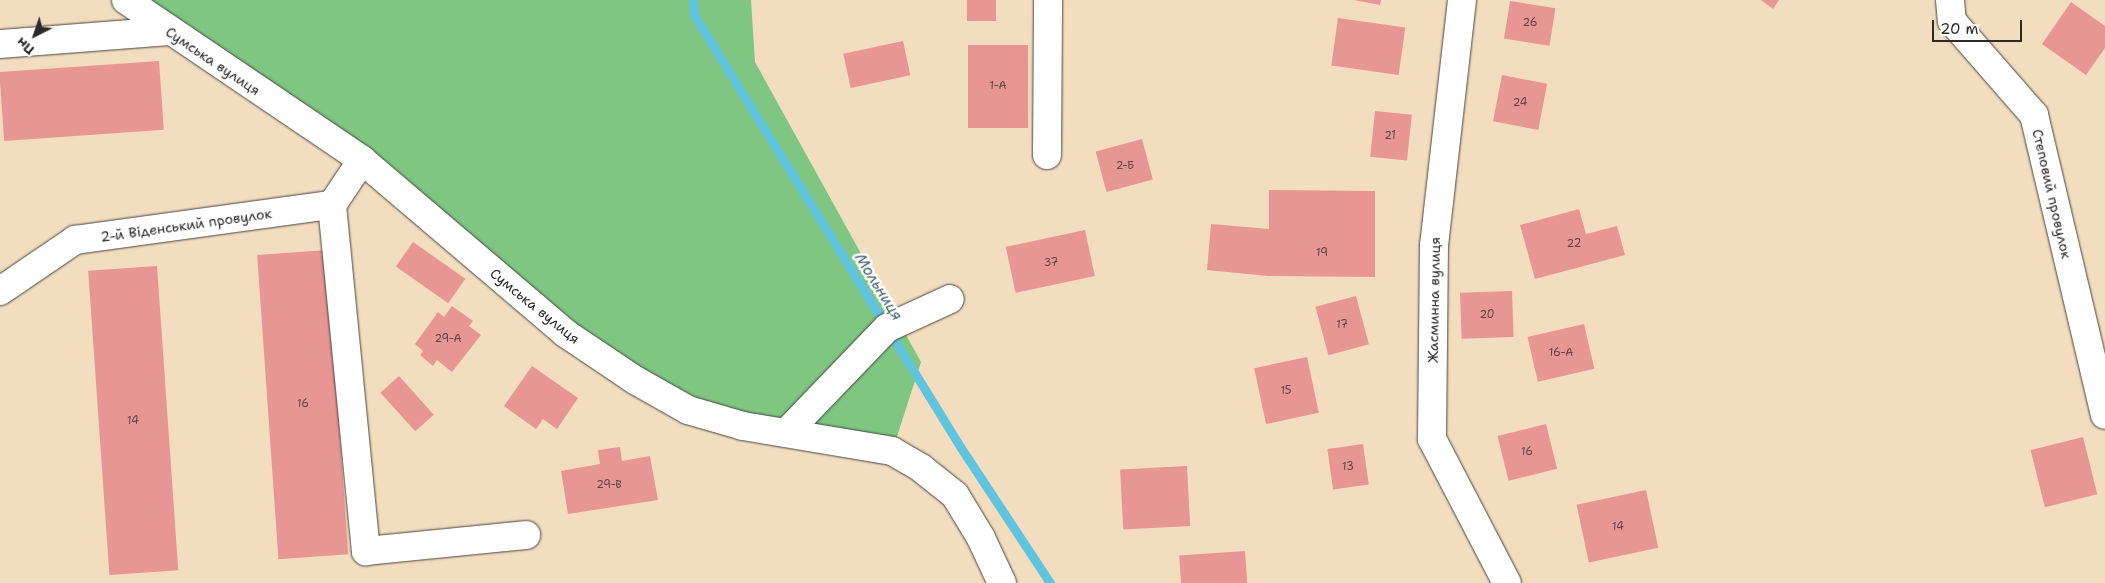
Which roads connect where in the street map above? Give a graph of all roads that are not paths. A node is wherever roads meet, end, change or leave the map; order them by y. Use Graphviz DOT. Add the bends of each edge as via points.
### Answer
graph roads {
  1 [pos="126,0"];
  2 [pos="1048,0"];
  3 [pos="1462,0"];
  4 [pos="1950,0"];
  5 [pos="168,31"];
  6 [pos="0,44"];
  7 [pos="1047,155"];
  8 [pos="362,160"];
  9 [pos="332,205"];
  10 [pos="0,291"];
  11 [pos="950,299"];
  12 [pos="2105,415"];
  13 [pos="786,433"];
  14 [pos="526,535"];
  15 [pos="1002,583"];
  16 [pos="1508,583"];
  1 -- 5 [label="street, Сумська вулиця"];
  2 -- 7 [label="street"];
  3 -- 16 [label="street, Жасминна вулиця" via="1434,245 1432,439"];
  4 -- 12 [label="street, Степовий провулок" via="1952,21 2034,115"];
  5 -- 6 [label="street"];
  5 -- 8 [label="street, Сумська вулиця"];
  8 -- 9 [label="street"];
  8 -- 13 [label="street, Сумська вулиця" via="564,333 635,380 688,410 743,426"];
  9 -- 10 [label="street, 2-й Віденський провулок" via="74,240"];
  9 -- 14 [label="street" via="366,551"];
  11 -- 13 [label="street" via="887,328"];
  13 -- 15 [label="street, Сумська вулиця" via="892,451 921,468 955,495 981,538"];
}
